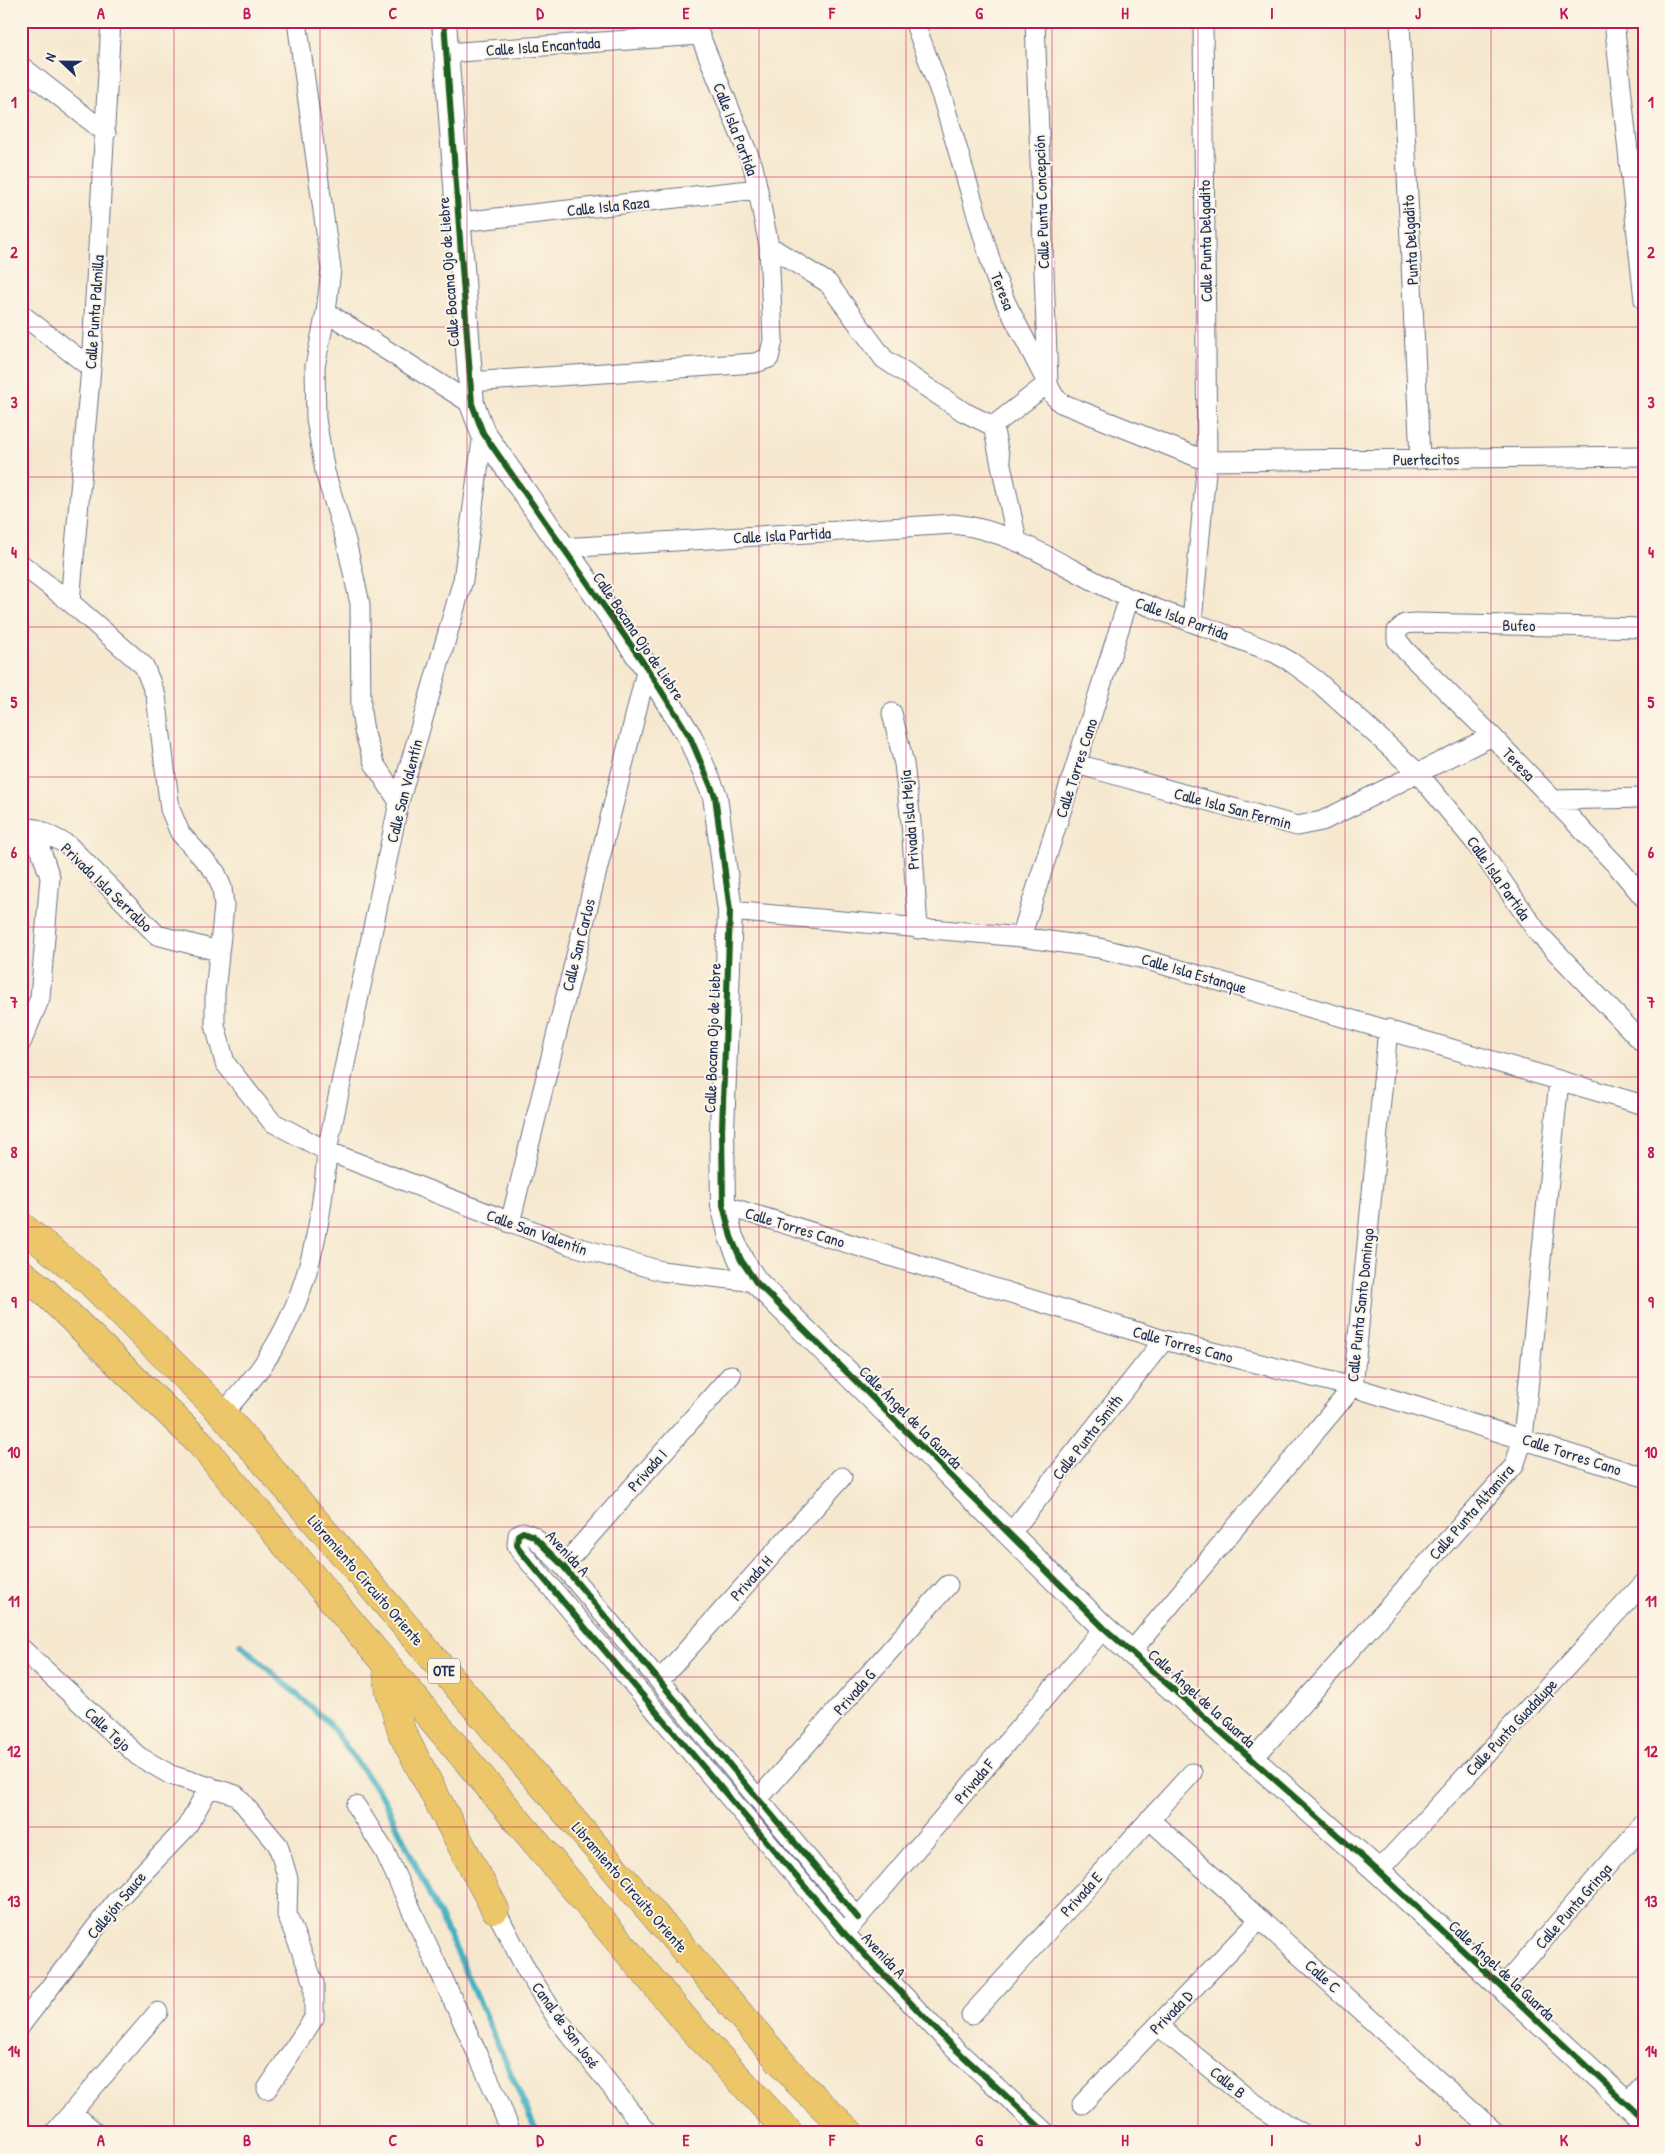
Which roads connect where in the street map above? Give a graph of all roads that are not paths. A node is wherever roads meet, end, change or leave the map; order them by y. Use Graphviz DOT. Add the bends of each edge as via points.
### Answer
graph roads {
  1 [pos="111,21"];
  2 [pos="297,21"];
  3 [pos="444,21"];
  4 [pos="914,21"];
  5 [pos="1035,21"];
  6 [pos="1203,21"];
  7 [pos="1400,21"];
  8 [pos="1614,21"];
  9 [pos="697,28"];
  10 [pos="446,53"];
  11 [pos="21,66"];
  12 [pos="106,133"];
  13 [pos="758,189"];
  14 [pos="459,222"];
  15 [pos="769,246"];
  16 [pos="1644,300"];
  17 [pos="326,312"];
  18 [pos="21,314"];
  19 [pos="91,368"];
  20 [pos="1048,383"];
  21 [pos="470,393"];
  22 [pos="993,426"];
  23 [pos="482,433"];
  24 [pos="1644,456"];
  25 [pos="1420,459"];
  26 [pos="1207,461"];
  27 [pos="1017,541"];
  28 [pos="562,548"];
  29 [pos="21,564"];
  30 [pos="1129,598"];
  31 [pos="70,602"];
  32 [pos="1192,621"];
  33 [pos="1644,628"];
  34 [pos="1397,631"];
  35 [pos="647,668"];
  36 [pos="892,713"];
  37 [pos="1492,736"];
  38 [pos="1077,764"];
  39 [pos="1417,772"];
  40 [pos="1644,798"];
  41 [pos="1554,800"];
  42 [pos="399,802"];
  43 [pos="23,825"];
  44 [pos="1644,898"];
  45 [pos="730,911"];
  46 [pos="918,929"];
  47 [pos="1021,937"];
  48 [pos="218,951"];
  49 [pos="1388,1029"];
  50 [pos="21,1043"];
  51 [pos="1644,1044"];
  52 [pos="1559,1080"];
  53 [pos="1644,1105"];
  54 [pos="328,1151"];
  55 [pos="723,1205"];
  56 [pos="510,1223"];
  57 [pos="21,1226"];
  58 [pos="21,1273"];
  59 [pos="756,1282"];
  60 [pos="1164,1340"];
  61 [pos="731,1375"];
  62 [pos="1353,1387"];
  63 [pos="223,1414"];
  64 [pos="1523,1438"];
  65 [pos="842,1477"];
  66 [pos="1644,1477"];
  67 [pos="1010,1534"];
  68 [pos="563,1566"];
  69 [pos="1644,1582"];
  70 [pos="948,1585"];
  71 [pos="1104,1628"];
  72 [pos="21,1648"];
  73 [pos="1131,1652"];
  74 [pos="386,1665"];
  75 [pos="660,1680"];
  76 [pos="1251,1761"];
  77 [pos="1192,1773"];
  78 [pos="210,1786"];
  79 [pos="759,1798"];
  80 [pos="356,1806"];
  81 [pos="1149,1819"];
  82 [pos="1644,1823"];
  83 [pos="1378,1872"];
  84 [pos="495,1909"];
  85 [pos="858,1918"];
  86 [pos="1260,1918"];
  87 [pos="845,1934"];
  88 [pos="1501,1989"];
  89 [pos="158,2012"];
  90 [pos="971,2015"];
  91 [pos="21,2025"];
  92 [pos="1158,2026"];
  93 [pos="1644,2084"];
  94 [pos="267,2089"];
  95 [pos="1082,2104"];
  96 [pos="1626,2104"];
  97 [pos="73,2113"];
  98 [pos="1644,2120"];
  99 [pos="54,2133"];
  100 [pos="96,2133"];
  101 [pos="510,2133"];
  102 [pos="648,2133"];
  103 [pos="789,2133"];
  104 [pos="850,2133"];
  105 [pos="1046,2133"];
  106 [pos="1301,2133"];
  107 [pos="1496,2133"];
  1 -- 12 [label="street, Calle Punta Palmilla"];
  2 -- 17 [label="street" via="331,269"];
  3 -- 10 [label="street, Calle Bocana Ojo de Liebre"];
  4 -- 20 [label="street, Teresa" via="943,100 995,276"];
  5 -- 20 [label="street, Calle Punta Concepción"];
  6 -- 26 [label="street, Calle Punta Delgadito"];
  7 -- 25 [label="street, Punta Delgadito"];
  8 -- 16 [label="street"];
  9 -- 10 [label="street, Calle Isla Encantada"];
  9 -- 13 [label="street, Calle Isla Partida" via="753,166"];
  10 -- 14 [label="street, Calle Bocana Ojo de Liebre"];
  11 -- 12 [label="street"];
  12 -- 19 [label="street, Calle Punta Palmilla"];
  13 -- 14 [label="street, Calle Isla Raza"];
  13 -- 15 [label="street, Calle Isla Partida"];
  14 -- 21 [label="street, Calle Bocana Ojo de Liebre"];
  15 -- 21 [label="street, Calle Isla Partida" via="773,340 769,358 754,363"];
  15 -- 22 [label="street" via="828,283 884,359 964,412"];
  17 -- 21 [label="street"];
  17 -- 42 [label="street" via="315,366 316,419 325,472 346,541 360,604 364,731 374,763"];
  18 -- 19 [label="street"];
  19 -- 31 [label="street, Calle Punta Palmilla"];
  20 -- 22 [label="street"];
  20 -- 26 [label="street, Teresa" via="1061,403"];
  21 -- 23 [label="street, Calle Bocana Ojo de Liebre"];
  22 -- 27 [label="street"];
  23 -- 28 [label="street, Calle Bocana Ojo de Liebre"];
  23 -- 42 [label="street, Calle San Valentín" via="463,580"];
  24 -- 25 [label="street, Puertecitos"];
  25 -- 26 [label="street, Puertecitos"];
  26 -- 32 [label="street"];
  27 -- 28 [label="street, Calle Isla Partida" via="989,530 954,524"];
  27 -- 30 [label="street, Calle Isla Partida"];
  28 -- 35 [label="street, Calle Bocana Ojo de Liebre"];
  29 -- 31 [label="street"];
  30 -- 32 [label="street, Calle Isla Partida"];
  30 -- 38 [label="street, Calle Torres Cano"];
  31 -- 48 [label="street" via="144,666 156,696 170,809 180,833 216,873 222,888 224,906"];
  32 -- 39 [label="street, Calle Isla Partida" via="1292,662"];
  33 -- 34 [label="street, Bufeo" via="1415,623 1405,624"];
  34 -- 37 [label="street, Teresa" via="1397,640 1406,650"];
  35 -- 45 [label="street, Calle Bocana Ojo de Liebre" via="690,737 715,796"];
  35 -- 56 [label="street, Calle San Carlos"];
  36 -- 46 [label="street, Privada Isla Mejía" via="904,764 912,822"];
  37 -- 39 [label="street, Calle Isla San Fermin"];
  37 -- 41 [label="street, Teresa"];
  38 -- 39 [label="street, Calle Isla San Fermin" via="1297,826 1322,820"];
  38 -- 47 [label="street, Calle Torres Cano"];
  39 -- 51 [label="street, Calle Isla Partida" via="1474,841 1538,932"];
  40 -- 41 [label="street"];
  41 -- 44 [label="street, Teresa"];
  42 -- 54 [label="street, Calle San Valentín"];
  43 -- 48 [label="street, Privada Isla Serralbo" via="68,845 157,934"];
  43 -- 50 [label="street" via="40,848 50,877 40,998"];
  45 -- 46 [label="street, Calle Isla Estanque"];
  45 -- 55 [label="street, Calle Bocana Ojo de Liebre" via="722,1130"];
  46 -- 47 [label="street, Calle Isla Estanque"];
  47 -- 49 [label="street, Calle Isla Estanque" via="1099,948 1140,958"];
  48 -- 54 [label="street" via="215,1025 225,1063 272,1122"];
  49 -- 52 [label="street, Calle Isla Estanque"];
  49 -- 62 [label="street, Calle Punta Santo Domingo"];
  52 -- 53 [label="street, Calle Isla Estanque"];
  52 -- 64 [label="street, Calle Punta Altamira"];
  54 -- 56 [label="street, Calle San Valentín"];
  54 -- 63 [label="street, Calle San Valentín" via="315,1247 301,1290 266,1361"];
  55 -- 59 [label="street, Calle Bocana Ojo de Liebre" via="731,1237"];
  55 -- 60 [label="street, Calle Torres Cano"];
  56 -- 59 [label="street, Calle San Valentín" via="570,1245 661,1271"];
  57 -- 63 [label="main road, Libramiento Circuito Oriente / OTE" via="88,1280"];
  58 -- 74 [label="main road, OTE" via="44,1291 200,1443"];
  59 -- 67 [label="street, Calle Ángel de la Guarda"];
  60 -- 62 [label="street, Calle Torres Cano"];
  60 -- 67 [label="street, Calle Punta Smith"];
  61 -- 68 [label="street, Privada I"];
  62 -- 64 [label="street, Calle Torres Cano"];
  62 -- 73 [label="street, Calle Punta Santo Domingo"];
  63 -- 104 [label="main road, Libramiento Circuito Oriente / OTE" via="800,2083"];
  64 -- 66 [label="street, Calle Torres Cano"];
  64 -- 76 [label="street, Calle Punta Altamira" via="1514,1466"];
  65 -- 75 [label="street, Privada H"];
  67 -- 71 [label="street, Calle Ángel de la Guarda"];
  68 -- 75 [label="street, Avenida A"];
  68 -- 87 [label="street, Avenida A" via="533,1536 523,1532 518,1535 517,1545 521,1552"];
  69 -- 83 [label="street, Calle Punta Guadalupe"];
  70 -- 79 [label="street, Privada G"];
  71 -- 73 [label="street, Calle Ángel de la Guarda"];
  71 -- 85 [label="street, Privada F"];
  72 -- 78 [label="street, Calle Tejo" via="138,1756 171,1774"];
  73 -- 76 [label="street, Calle Ángel de la Guarda"];
  74 -- 84 [label="main road" via="402,1733"];
  74 -- 103 [label="main road, OTE" via="691,2027"];
  75 -- 79 [label="street, Avenida A"];
  76 -- 83 [label="street, Calle Ángel de la Guarda"];
  77 -- 81 [label="street, Privada E"];
  78 -- 91 [label="street, Callejón Sauce" via="186,1828 116,1901"];
  78 -- 94 [label="street, Calle Tejo" via="236,1795 278,1845 288,1879 287,1915 314,1983 314,2018"];
  79 -- 85 [label="street, Avenida A"];
  80 -- 101 [label="street" via="385,1852 498,2099"];
  81 -- 86 [label="street, Calle C"];
  81 -- 90 [label="street, Privada E"];
  82 -- 88 [label="street, Calle Punta Gringa"];
  83 -- 88 [label="street, Calle Ángel de la Guarda"];
  84 -- 102 [label="street, Canal de San José" via="527,1971 556,2017"];
  85 -- 87 [label="street, Privada F"];
  86 -- 92 [label="street, Privada D"];
  86 -- 107 [label="street, Calle C"];
  87 -- 105 [label="street, Avenida A" via="948,2042"];
  88 -- 96 [label="street, Calle Ángel de la Guarda"];
  89 -- 97 [label="street"];
  92 -- 95 [label="street, Privada D"];
  92 -- 106 [label="street, Calle B" via="1248,2098"];
  93 -- 96 [label="street"];
  96 -- 98 [label="street, Calle Ángel de la Guarda"];
  97 -- 99 [label="street"];
  97 -- 100 [label="street"];
}
